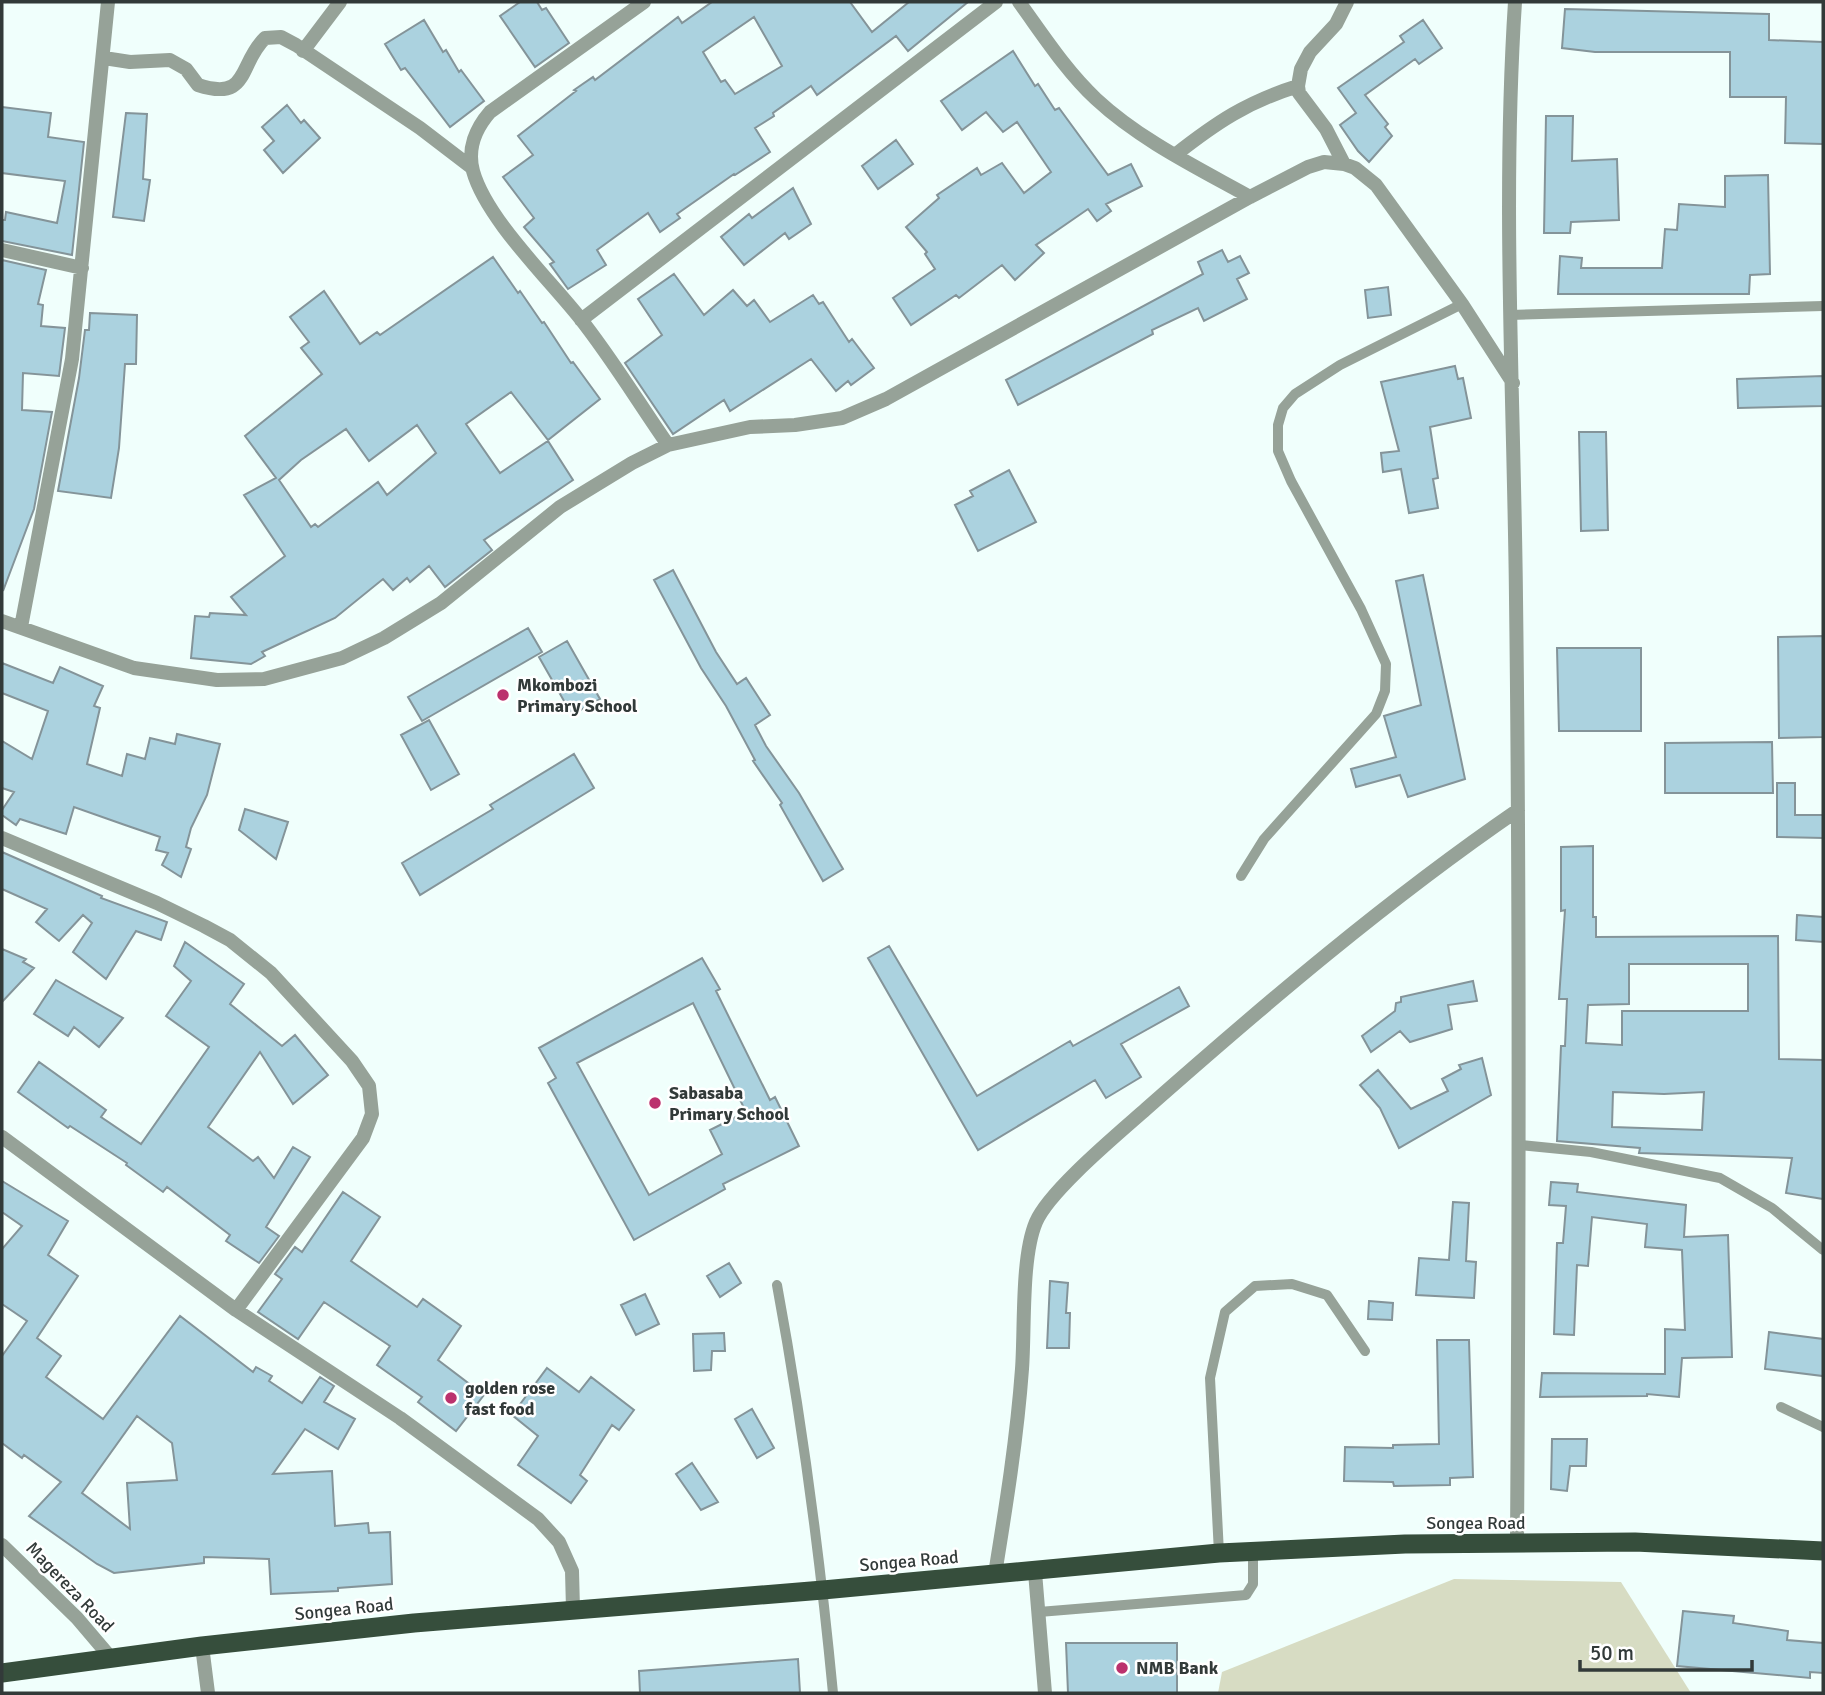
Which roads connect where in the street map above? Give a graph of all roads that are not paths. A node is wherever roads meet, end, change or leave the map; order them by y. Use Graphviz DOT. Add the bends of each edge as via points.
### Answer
graph roads {
  1 [pos="108,2"];
  2 [pos="340,2"];
  3 [pos="644,2"];
  4 [pos="996,2"];
  5 [pos="1020,2"];
  6 [pos="1347,2"];
  7 [pos="1516,2"];
  8 [pos="303,51"];
  9 [pos="104,58"];
  10 [pos="1298,86"];
  11 [pos="1175,155"];
  12 [pos="1344,164"];
  13 [pos="471,167"];
  14 [pos="1250,197"];
  15 [pos="2,250"];
  16 [pos="82,268"];
  17 [pos="1462,304"];
  18 [pos="1823,306"];
  19 [pos="1510,315"];
  20 [pos="581,320"];
  21 [pos="1513,383"];
  22 [pos="667,444"];
  23 [pos="2,621"];
  24 [pos="21,627"];
  25 [pos="1518,810"];
  26 [pos="2,838"];
  27 [pos="1241,876"];
  28 [pos="2,1138"];
  29 [pos="1520,1145"];
  30 [pos="1823,1251"];
  31 [pos="777,1285"];
  32 [pos="236,1310"];
  33 [pos="1364,1351"];
  34 [pos="1781,1407"];
  35 [pos="1823,1427"];
  36 [pos="1517,1544"];
  37 [pos="2,1545"];
  38 [pos="1253,1551"];
  39 [pos="1823,1551"];
  40 [pos="1219,1553"];
  41 [pos="1035,1572"];
  42 [pos="995,1574"];
  43 [pos="823,1590"];
  44 [pos="573,1609"];
  45 [pos="1039,1612"];
  46 [pos="202,1646"];
  47 [pos="111,1658"];
  48 [pos="2,1674"];
  49 [pos="208,1693"];
  50 [pos="833,1693"];
  51 [pos="1045,1693"];
  1 -- 9 [label="street"];
  2 -- 8 [label="street"];
  3 -- 13 [label="street" via="490,112 479,124 472,144"];
  4 -- 20 [label="street"];
  5 -- 11 [label="street" via="1095,99"];
  6 -- 10 [label="street" via="1336,24 1310,52"];
  7 -- 19 [label="street"];
  8 -- 9 [label="street" via="281,37 265,38 235,86 221,91 198,85 186,69 170,60"];
  8 -- 13 [label="street"];
  9 -- 16 [label="street"];
  10 -- 11 [label="street" via="1264,96 1220,120"];
  10 -- 12 [label="street"];
  11 -- 14 [label="street"];
  12 -- 14 [label="street" via="1324,162 1308,167"];
  12 -- 17 [label="street" via="1376,185"];
  13 -- 20 [label="street" via="494,215"];
  14 -- 22 [label="street" via="942,369 842,418 750,427"];
  15 -- 16 [label="street"];
  16 -- 24 [label="street" via="72,359"];
  17 -- 21 [label="street"];
  17 -- 27 [label="lane" via="1340,365 1283,408 1278,451 1386,664 1385,691 1376,714 1264,839"];
  18 -- 19 [label="lane"];
  19 -- 21 [label="street"];
  20 -- 22 [label="street"];
  21 -- 25 [label="street"];
  22 -- 24 [label="street" via="560,507 441,603 342,658 264,679 218,680 134,668"];
  23 -- 24 [label="street"];
  25 -- 29 [label="street"];
  25 -- 42 [label="street" via="1452,855 1215,1048 1056,1193 1036,1222 1028,1258 1016,1428"];
  26 -- 32 [label="street" via="157,903 230,940 271,973 352,1061 369,1086 372,1114 363,1138"];
  28 -- 32 [label="street"];
  29 -- 30 [label="lane" via="1591,1152 1720,1178 1772,1208"];
  29 -- 36 [label="street"];
  31 -- 43 [label="lane"];
  32 -- 44 [label="street" via="400,1418 538,1519 559,1542 572,1571"];
  33 -- 40 [label="lane" via="1327,1295 1292,1284 1255,1286 1225,1312 1210,1378"];
  34 -- 35 [label="lane"];
  36 -- 38 [label="highway, Songea Road"];
  36 -- 39 [label="highway, Songea Road" via="1635,1542"];
  37 -- 47 [label="street, Magereza Road"];
  38 -- 40 [label="highway, Songea Road"];
  38 -- 45 [label="lane" via="1253,1584 1247,1595"];
  40 -- 41 [label="highway, Songea Road"];
  41 -- 42 [label="highway, Songea Road"];
  41 -- 45 [label="street"];
  42 -- 43 [label="highway, Songea Road"];
  43 -- 44 [label="highway, Songea Road"];
  43 -- 50 [label="lane"];
  44 -- 46 [label="highway, Songea Road"];
  45 -- 51 [label="street"];
  46 -- 47 [label="highway, Songea Road"];
  46 -- 49 [label="street"];
  47 -- 48 [label="highway, Songea Road"];
}
